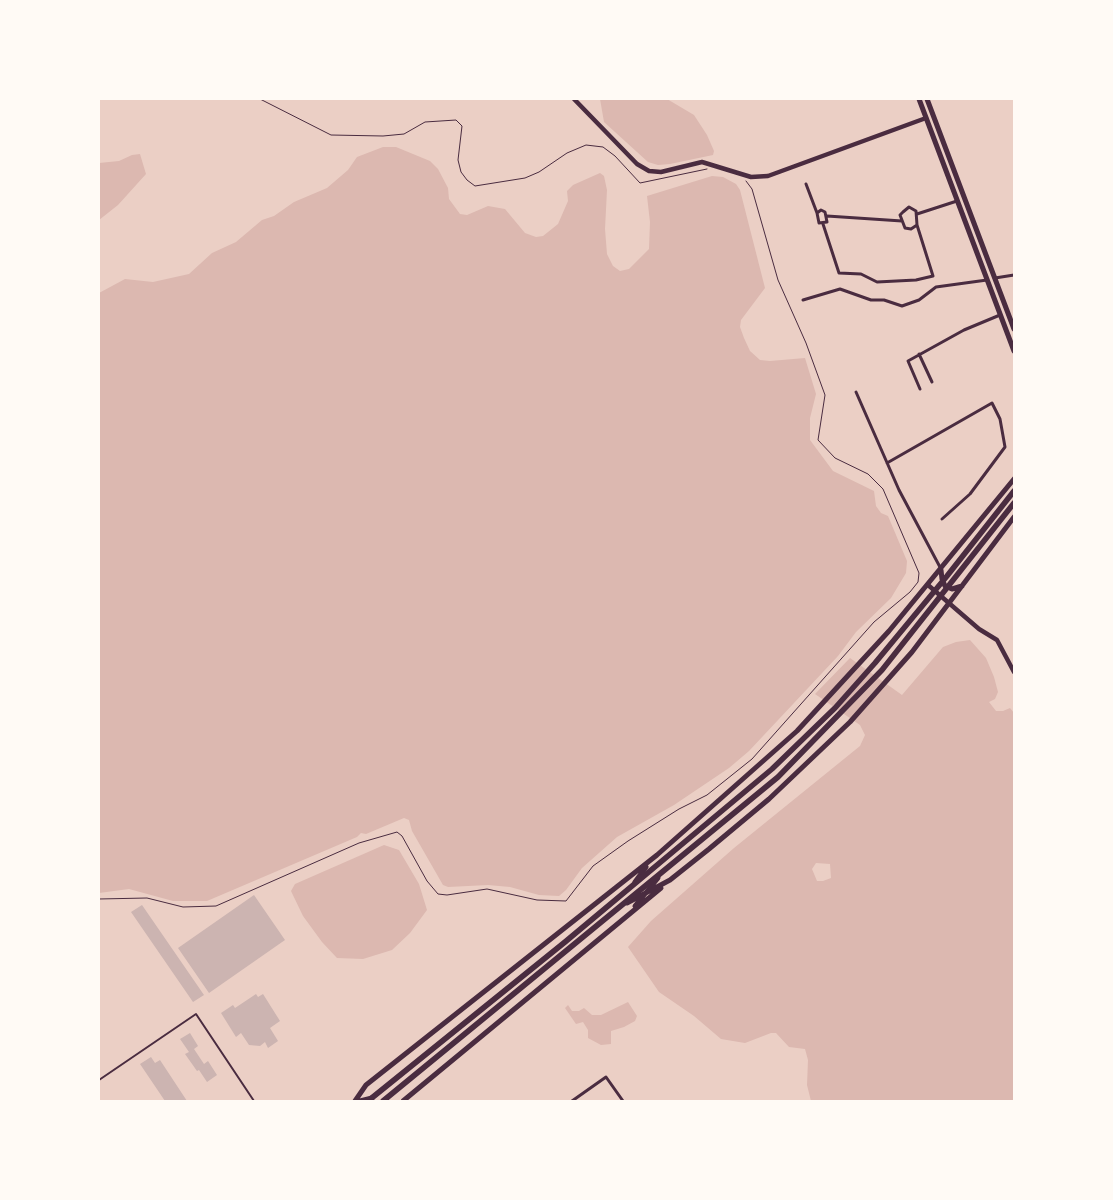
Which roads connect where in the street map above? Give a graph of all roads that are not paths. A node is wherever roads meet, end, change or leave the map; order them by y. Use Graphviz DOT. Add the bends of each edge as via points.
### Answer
graph roads {
  1 [pos="574,99"];
  2 [pos="919,99"];
  3 [pos="927,99"];
  4 [pos="926,118"];
  5 [pos="806,184"];
  6 [pos="957,201"];
  7 [pos="816,213"];
  8 [pos="917,214"];
  9 [pos="827,216"];
  10 [pos="902,220"];
  11 [pos="823,224"];
  12 [pos="917,225"];
  13 [pos="1014,275"];
  14 [pos="994,278"];
  15 [pos="987,280"];
  16 [pos="803,300"];
  17 [pos="1000,315"];
  18 [pos="1014,329"];
  19 [pos="1014,351"];
  20 [pos="920,354"];
  21 [pos="932,382"];
  22 [pos="920,389"];
  23 [pos="856,392"];
  24 [pos="887,463"];
  25 [pos="1014,479"];
  26 [pos="1014,491"];
  27 [pos="1014,504"];
  28 [pos="1014,517"];
  29 [pos="942,519"];
  30 [pos="941,570"];
  31 [pos="928,585"];
  32 [pos="963,586"];
  33 [pos="950,603"];
  34 [pos="1014,672"];
  35 [pos="649,862"];
  36 [pos="654,868"];
  37 [pos="641,874"];
  38 [pos="659,877"];
  39 [pos="670,880"];
  40 [pos="625,881"];
  41 [pos="631,888"];
  42 [pos="646,893"];
  43 [pos="626,903"];
  44 [pos="628,915"];
  45 [pos="99,1080"];
  46 [pos="370,1099"];
  47 [pos="254,1101"];
  48 [pos="355,1101"];
  49 [pos="360,1101"];
  50 [pos="383,1101"];
  51 [pos="403,1101"];
  52 [pos="572,1101"];
  53 [pos="623,1101"];
  1 -- 4 [label="street" via="637,164 648,170 661,172 702,162 752,177 768,176"];
  2 -- 4 [label="main road"];
  3 -- 14 [label="main road"];
  4 -- 6 [label="main road"];
  5 -- 7 [label="street"];
  6 -- 8 [label="street"];
  6 -- 15 [label="main road"];
  7 -- 9 [label="street" via="822,210"];
  7 -- 11 [label="street" via="818,223"];
  8 -- 10 [label="street" via="910,207 900,215"];
  8 -- 12 [label="street"];
  9 -- 10 [label="street"];
  9 -- 11 [label="street" via="827,222"];
  10 -- 12 [label="street" via="905,228"];
  11 -- 12 [label="street" via="839,273 861,274 877,282 932,276"];
  13 -- 14 [label="street"];
  14 -- 18 [label="main road"];
  15 -- 16 [label="street" via="936,287 919,300 902,306 840,289"];
  15 -- 17 [label="main road"];
  17 -- 19 [label="main road"];
  17 -- 20 [label="street"];
  20 -- 21 [label="street"];
  20 -- 22 [label="street" via="908,361"];
  23 -- 24 [label="street"];
  24 -- 29 [label="street" via="992,403 1000,419 1005,447 970,494"];
  24 -- 30 [label="street"];
  25 -- 30 [label="main road"];
  26 -- 36 [label="highway" via="941,584 835,708 772,769"];
  27 -- 38 [label="highway" via="882,670 849,706 778,777"];
  28 -- 32 [label="main road"];
  30 -- 31 [label="main road"];
  30 -- 32 [label="main road" via="946,586 952,589"];
  31 -- 33 [label="street"];
  31 -- 35 [label="main road" via="797,731"];
  32 -- 33 [label="main road"];
  33 -- 34 [label="street" via="997,640"];
  33 -- 39 [label="main road" via="850,722 769,799"];
  35 -- 37 [label="main road"];
  35 -- 40 [label="main road"];
  36 -- 37 [label="main road"];
  36 -- 41 [label="highway"];
  37 -- 40 [label="main road"];
  37 -- 41 [label="main road"];
  38 -- 42 [label="main road"];
  38 -- 43 [label="highway"];
  39 -- 42 [label="main road"];
  39 -- 44 [label="main road"];
  40 -- 48 [label="main road" via="366,1085"];
  41 -- 46 [label="highway"];
  42 -- 43 [label="main road"];
  42 -- 44 [label="main road"];
  43 -- 50 [label="highway"];
  44 -- 51 [label="main road"];
  45 -- 47 [label="lane" via="196,1014"];
  46 -- 49 [label="main road"];
  52 -- 53 [label="street" via="606,1077"];
}
